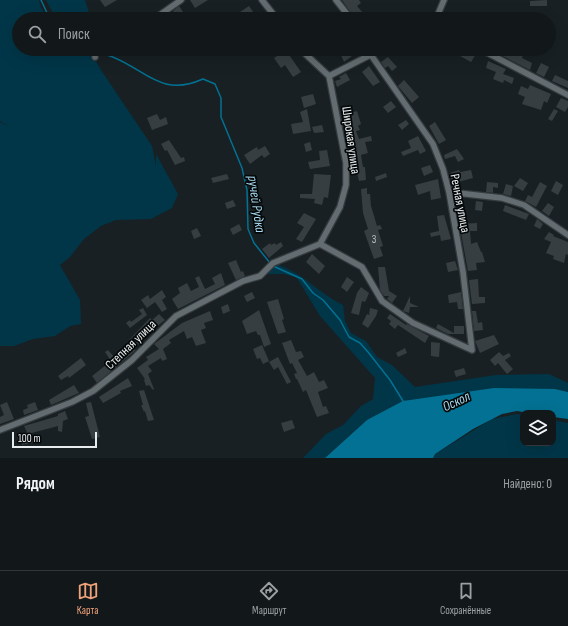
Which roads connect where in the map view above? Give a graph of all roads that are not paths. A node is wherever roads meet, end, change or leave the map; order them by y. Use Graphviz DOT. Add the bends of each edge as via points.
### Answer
graph roads {
  1 [pos="181,0"];
  2 [pos="262,0"];
  3 [pos="336,0"];
  4 [pos="444,0"];
  5 [pos="164,12"];
  6 [pos="271,12"];
  7 [pos="346,12"];
  8 [pos="439,12"];
  9 [pos="308,56"];
  10 [pos="369,56"];
  11 [pos="372,56"];
  12 [pos="493,56"];
  13 [pos="329,76"];
  14 [pos="568,95"];
  15 [pos="449,192"];
  16 [pos="568,235"];
  17 [pos="320,244"];
  18 [pos="0,430"];
  1 -- 5 [label="street"];
  2 -- 6 [label="street"];
  3 -- 7 [label="street"];
  4 -- 8 [label="street"];
  9 -- 13 [label="street"];
  10 -- 13 [label="street"];
  11 -- 15 [label="street, Речная улица" via="433,144"];
  12 -- 14 [label="street"];
  13 -- 17 [label="street, Широкая улица" via="346,163 346,185 340,208"];
  15 -- 16 [label="street" via="502,198 524,205"];
  15 -- 17 [label="street, Речная улица" via="463,272 472,350 413,323 382,301 362,267"];
  17 -- 18 [label="street, Степная улица" via="271,264 255,279 243,281 176,316 132,360 93,391 72,402"];
}
